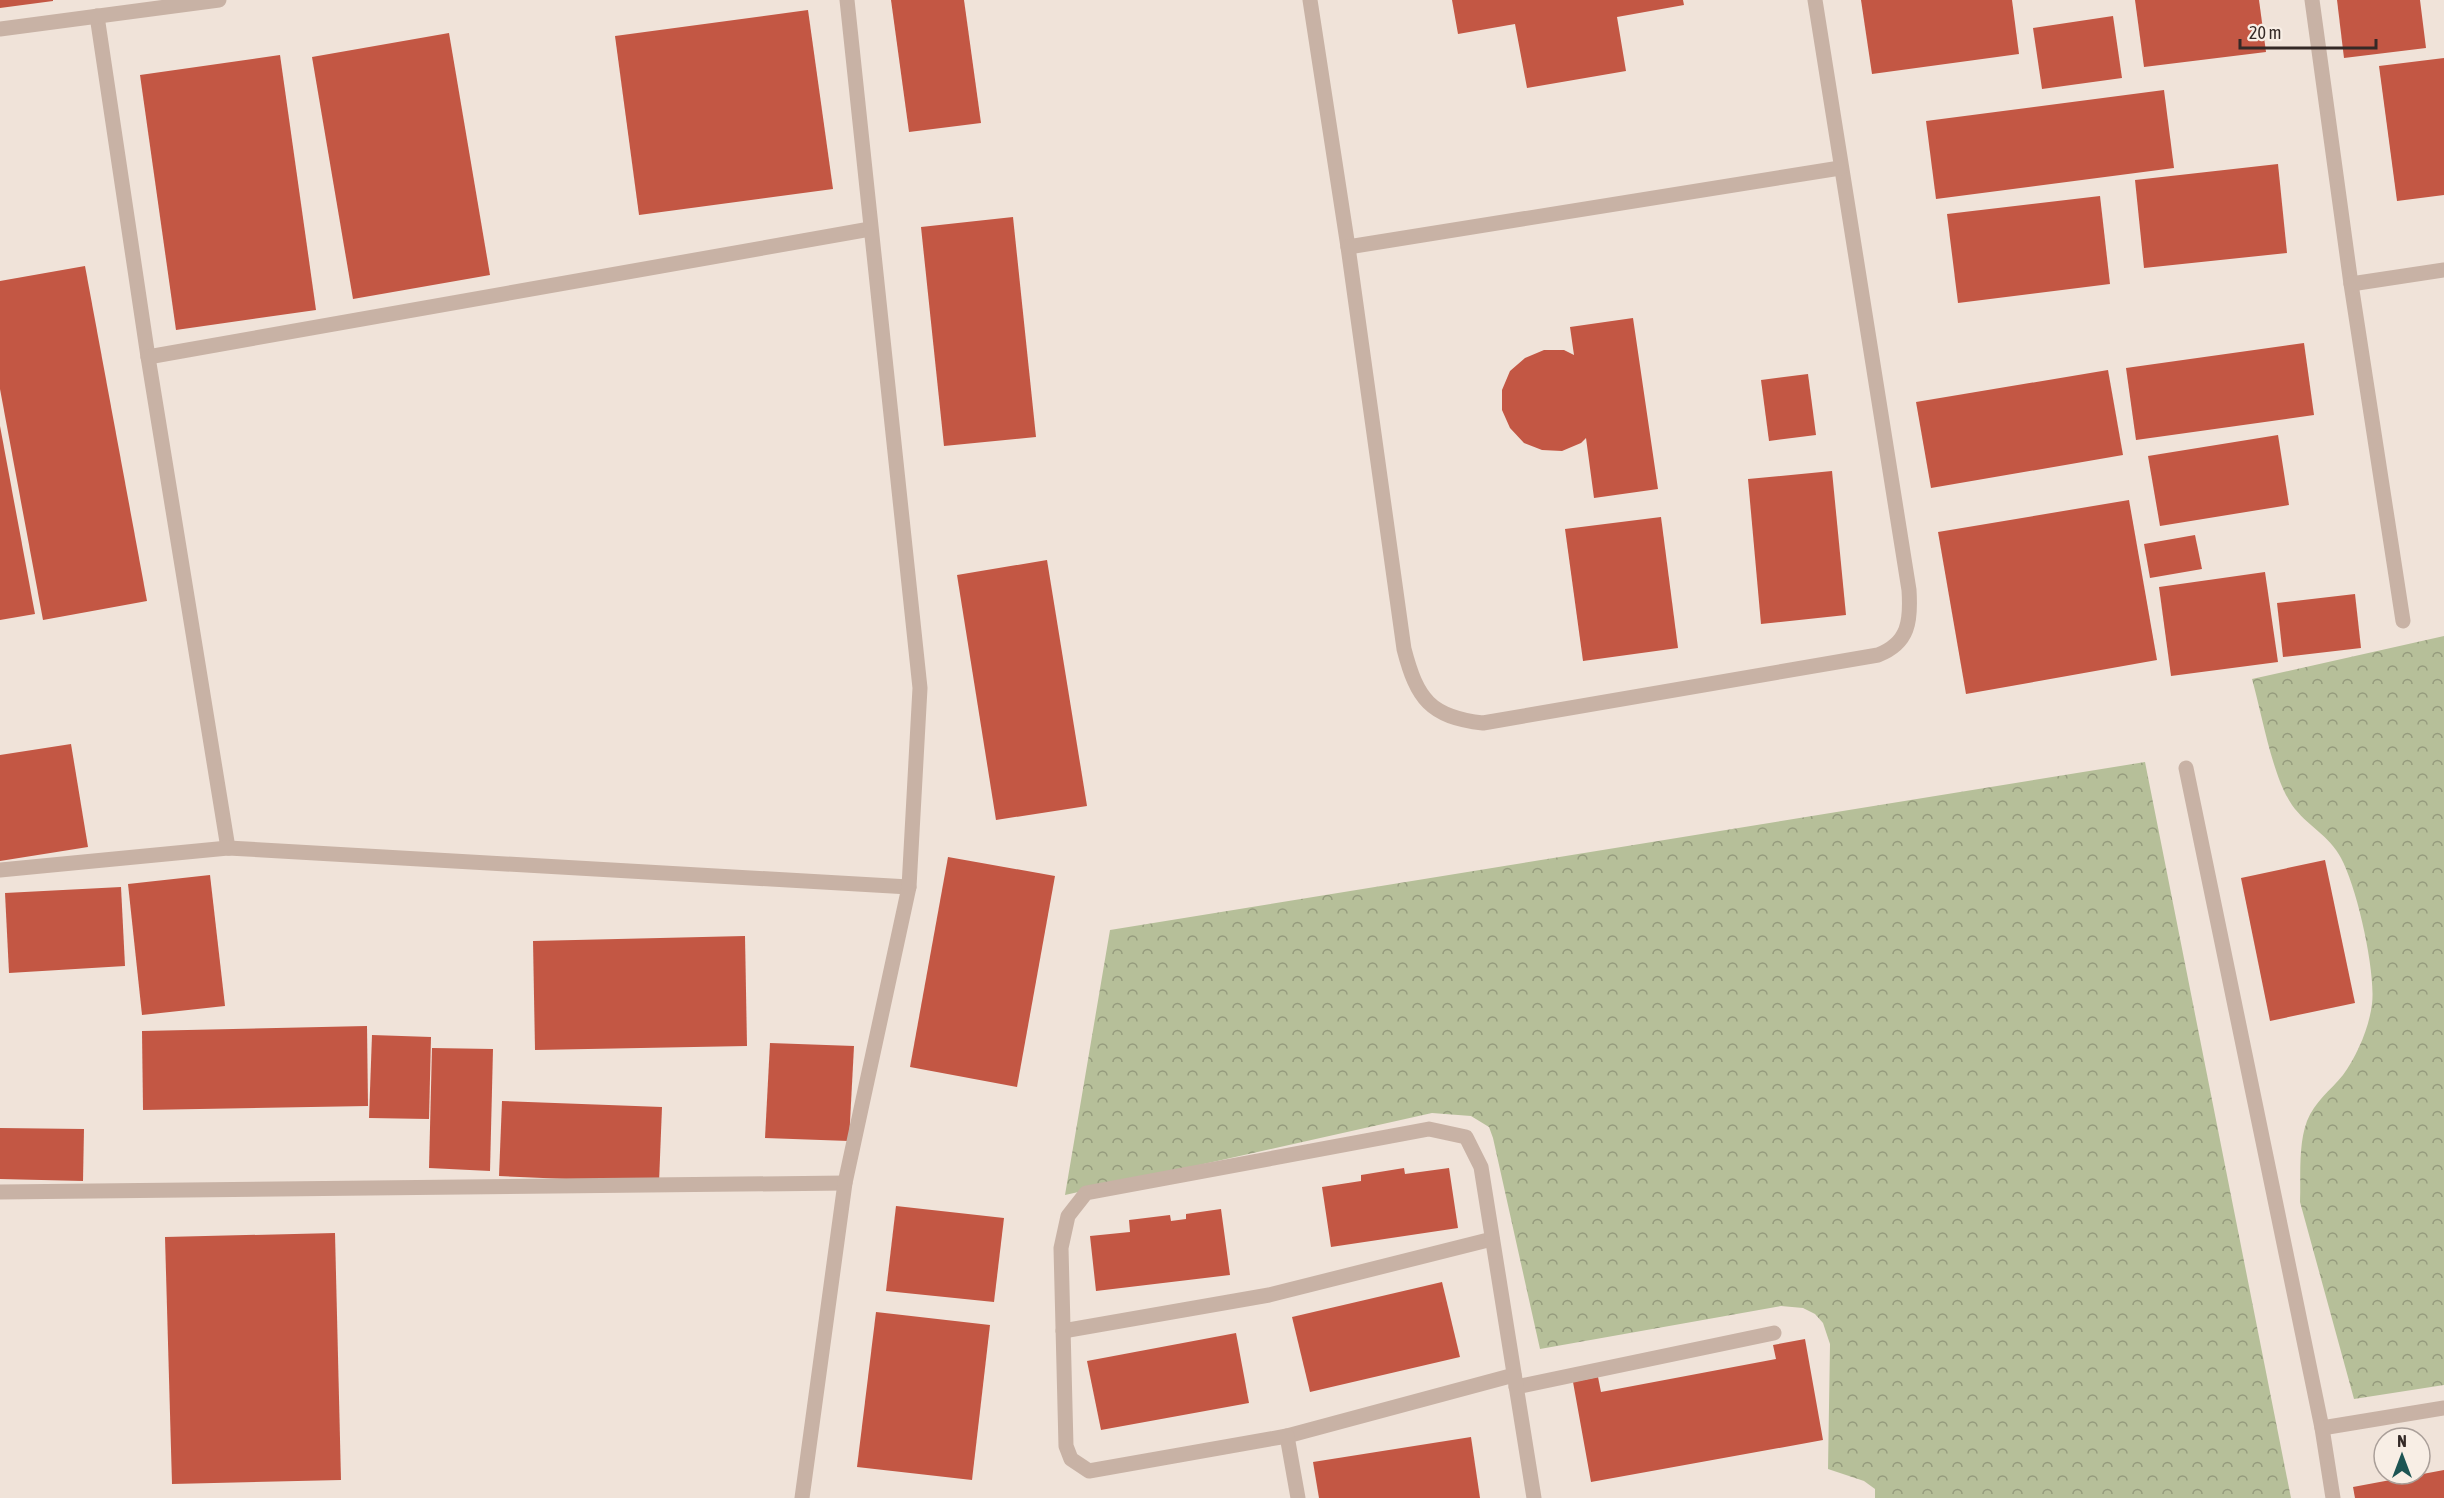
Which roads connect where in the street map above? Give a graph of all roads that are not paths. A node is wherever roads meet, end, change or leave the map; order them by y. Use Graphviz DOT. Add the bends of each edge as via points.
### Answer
graph roads {
  1 [pos="219,0"];
  2 [pos="847,0"];
  3 [pos="1310,0"];
  4 [pos="1815,0"];
  5 [pos="2313,0"];
  6 [pos="97,16"];
  7 [pos="0,29"];
  8 [pos="1840,168"];
  9 [pos="870,229"];
  10 [pos="1348,247"];
  11 [pos="2444,270"];
  12 [pos="2350,284"];
  13 [pos="148,357"];
  14 [pos="2403,621"];
  15 [pos="2186,768"];
  16 [pos="228,848"];
  17 [pos="0,870"];
  18 [pos="909,887"];
  19 [pos="845,1183"];
  20 [pos="0,1192"];
  21 [pos="1492,1239"];
  22 [pos="1063,1331"];
  23 [pos="1774,1334"];
  24 [pos="1515,1381"];
  25 [pos="2444,1408"];
  26 [pos="2322,1428"];
  27 [pos="1287,1436"];
  28 [pos="802,1498"];
  29 [pos="1298,1498"];
  30 [pos="1534,1498"];
  31 [pos="2333,1498"];
  1 -- 6 [label="street"];
  2 -- 9 [label="street"];
  3 -- 10 [label="street"];
  4 -- 8 [label="street"];
  5 -- 12 [label="street"];
  6 -- 7 [label="street"];
  6 -- 13 [label="street"];
  8 -- 10 [label="street"];
  8 -- 10 [label="street" via="1910,590 1904,639 1878,655 1483,723 1455,720 1427,703 1413,682 1402,637"];
  9 -- 13 [label="street"];
  9 -- 18 [label="street" via="920,688"];
  11 -- 12 [label="street"];
  12 -- 14 [label="street"];
  13 -- 16 [label="street"];
  15 -- 26 [label="street"];
  16 -- 17 [label="street"];
  16 -- 18 [label="street"];
  18 -- 19 [label="street"];
  19 -- 20 [label="street"];
  19 -- 28 [label="street"];
  21 -- 22 [label="street" via="1269,1295"];
  21 -- 22 [label="street" via="1481,1167 1466,1137 1429,1129 1086,1192 1068,1216 1061,1248"];
  21 -- 24 [label="street"];
  22 -- 27 [label="street" via="1066,1446 1071,1459 1082,1468 1089,1471"];
  23 -- 24 [label="street"];
  24 -- 27 [label="street"];
  24 -- 30 [label="street"];
  25 -- 26 [label="street"];
  26 -- 31 [label="street"];
  27 -- 29 [label="street"];
}
